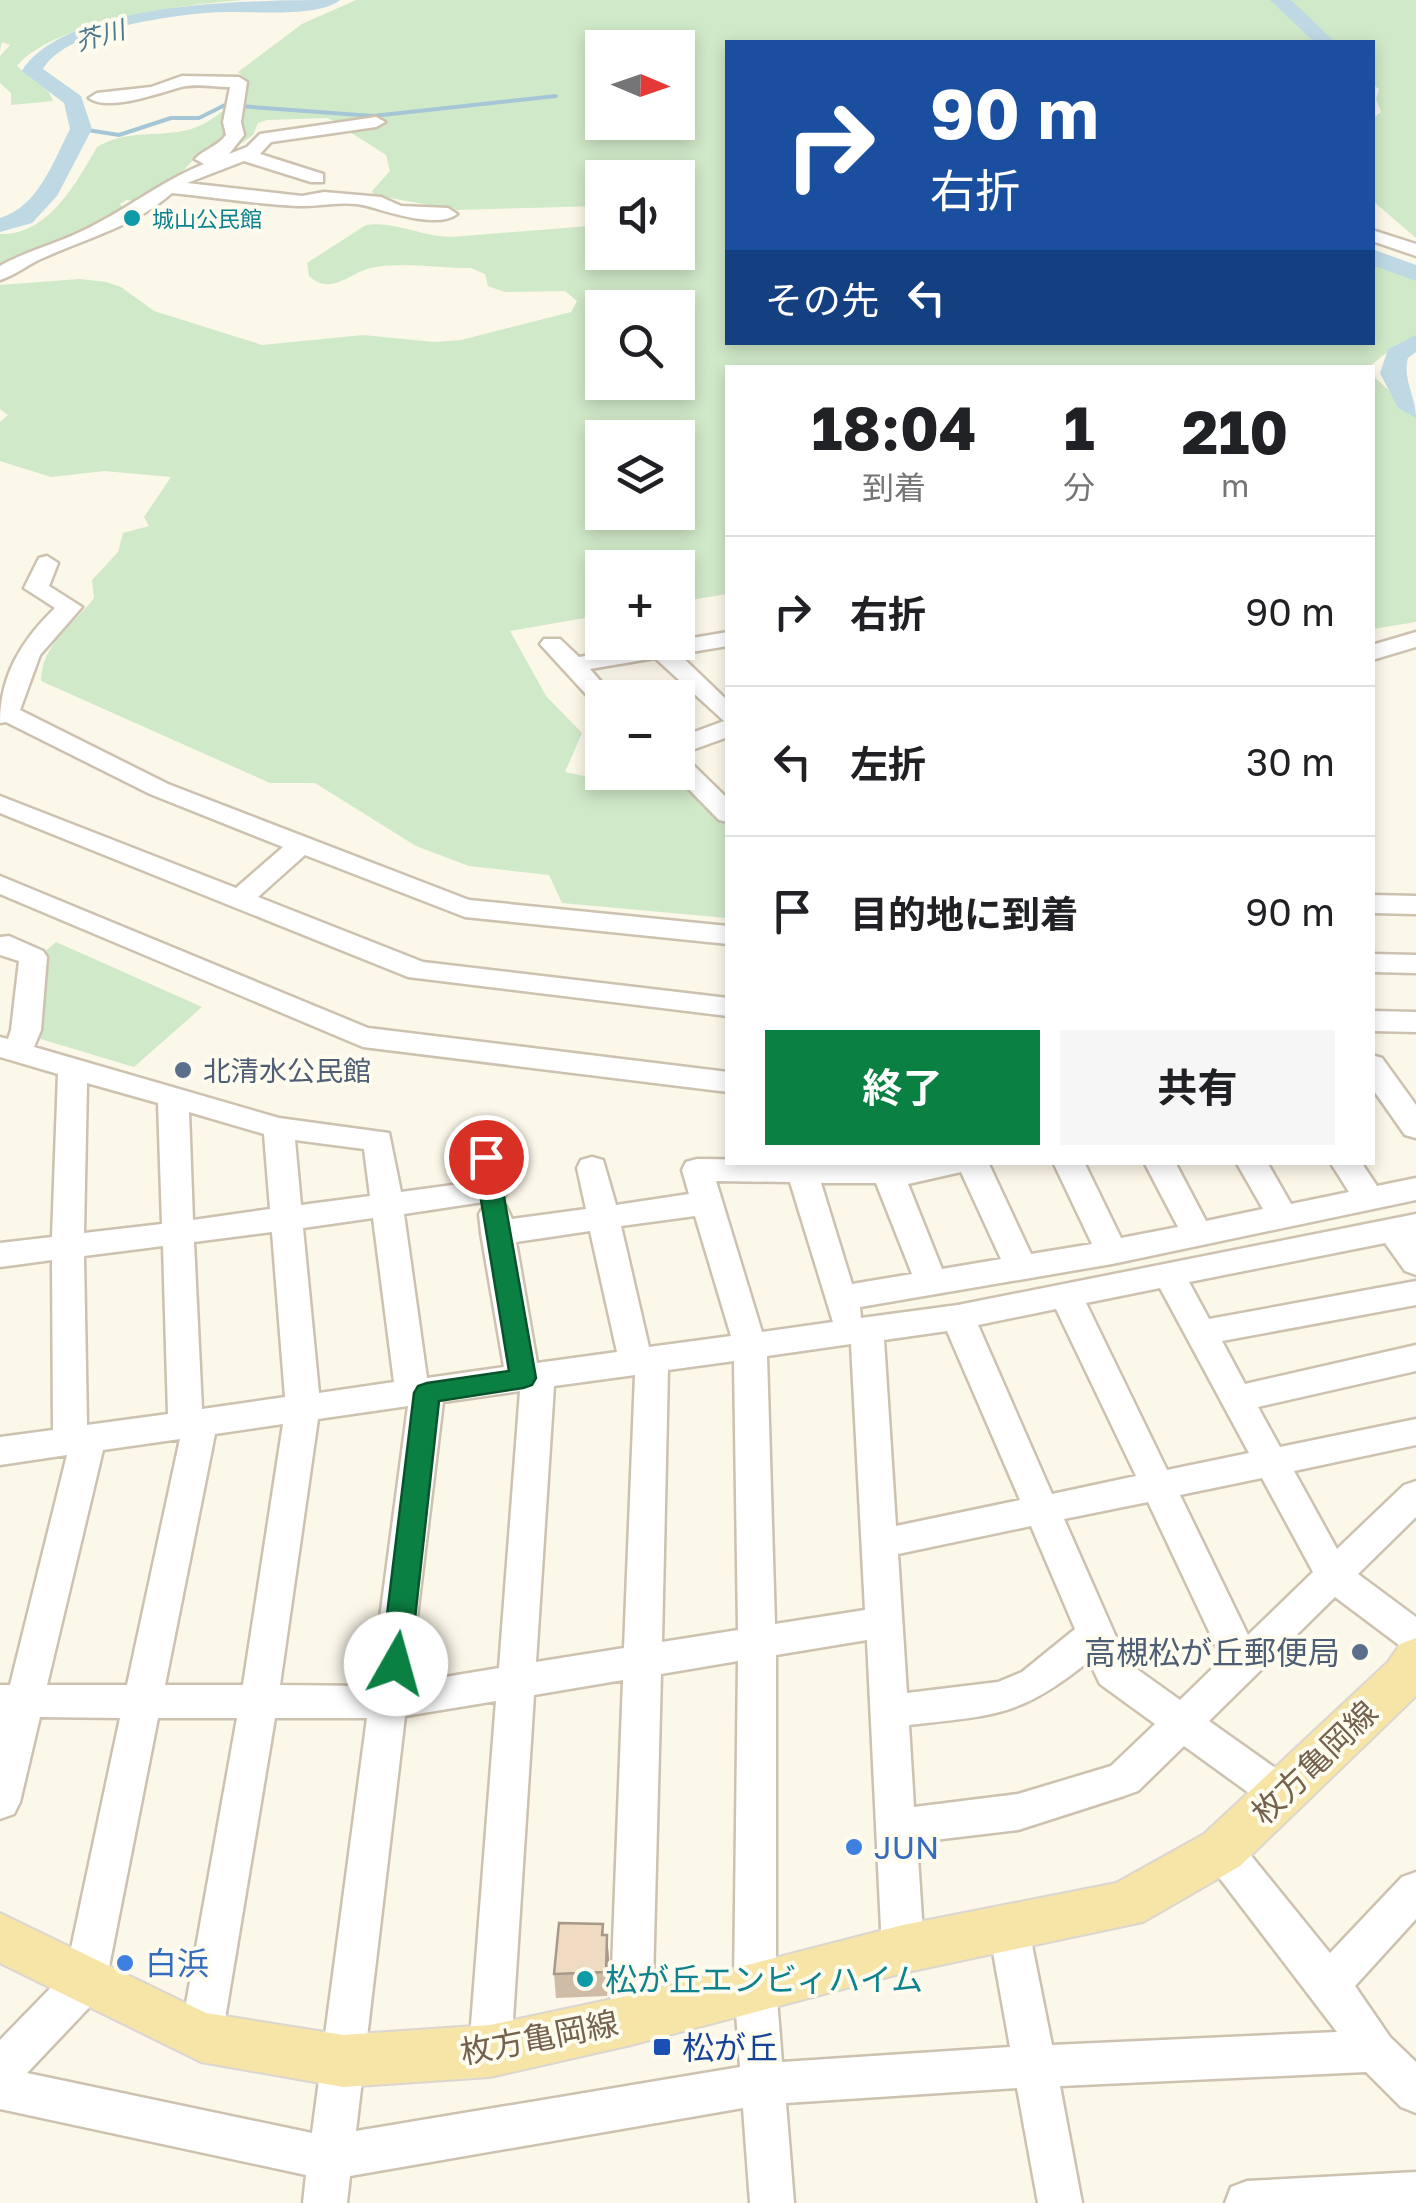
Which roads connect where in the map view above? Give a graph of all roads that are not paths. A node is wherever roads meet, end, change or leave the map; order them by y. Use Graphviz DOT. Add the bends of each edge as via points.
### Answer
graph roads {
  1 [pos="97,98"];
  2 [pos="376,122"];
  3 [pos="244,155"];
  4 [pos="317,178"];
  5 [pos="176,182"];
  6 [pos="448,214"];
  7 [pos="1375,235"];
  8 [pos="1416,250"];
  9 [pos="0,274"];
  10 [pos="47,563"];
  11 [pos="725,639"];
  12 [pos="1416,639"];
  13 [pos="552,644"];
  14 [pos="695,644"];
  15 [pos="1375,651"];
  16 [pos="597,660"];
  17 [pos="670,660"];
  18 [pos="572,664"];
  19 [pos="587,680"];
  20 [pos="725,712"];
  21 [pos="4,714"];
  22 [pos="725,729"];
  23 [pos="695,740"];
  24 [pos="695,781"];
  25 [pos="0,804"];
  26 [pos="725,811"];
  27 [pos="300,846"];
  28 [pos="0,884"];
  29 [pos="239,900"];
  30 [pos="1375,904"];
  31 [pos="1416,905"];
  32 [pos="725,935"];
  33 [pos="0,946"];
  34 [pos="1375,964"];
  35 [pos="1416,964"];
  36 [pos="725,1007"];
  37 [pos="1375,1021"];
  38 [pos="1416,1022"];
  39 [pos="9,1049"];
  40 [pos="73,1067"];
  41 [pos="1375,1068"];
  42 [pos="725,1082"];
  43 [pos="174,1096"];
  44 [pos="279,1128"];
  45 [pos="1416,1128"];
  46 [pos="486,1157"];
  47 [pos="949,1165"];
  48 [pos="973,1165"];
  49 [pos="1069,1165"];
  50 [pos="1161,1165"];
  51 [pos="1253,1165"];
  52 [pos="1347,1165"];
  53 [pos="592,1168"];
  54 [pos="802,1170"];
  55 [pos="887,1172"];
  56 [pos="1416,1189"];
  57 [pos="492,1191"];
  58 [pos="1369,1198"];
  59 [pos="706,1203"];
  60 [pos="389,1204"];
  61 [pos="1281,1214"];
  62 [pos="286,1218"];
  63 [pos="602,1218"];
  64 [pos="1404,1227"];
  65 [pos="497,1233"];
  66 [pos="178,1234"];
  67 [pos="1197,1234"];
  68 [pos="68,1246"];
  69 [pos="1112,1252"];
  70 [pos="0,1255"];
  71 [pos="1416,1263"];
  72 [pos="1020,1267"];
  73 [pos="1169,1275"];
  74 [pos="932,1284"];
  75 [pos="1416,1293"];
  76 [pos="1066,1295"];
  77 [pos="841,1298"];
  78 [pos="958,1317"];
  79 [pos="859,1330"];
  80 [pos="1200,1333"];
  81 [pos="750,1345"];
  82 [pos="1416,1358"];
  83 [pos="644,1361"];
  84 [pos="530,1377"];
  85 [pos="420,1394"];
  86 [pos="1235,1398"];
  87 [pos="303,1408"];
  88 [pos="193,1424"];
  89 [pos="1416,1432"];
  90 [pos="79,1440"];
  91 [pos="0,1451"];
  92 [pos="1270,1463"];
  93 [pos="1159,1486"];
  94 [pos="1416,1495"];
  95 [pos="1042,1510"];
  96 [pos="878,1544"];
  97 [pos="1334,1577"];
  98 [pos="884,1622"];
  99 [pos="1094,1636"];
  100 [pos="757,1643"];
  101 [pos="644,1660"];
  102 [pos="1413,1664"];
  103 [pos="1244,1666"];
  104 [pos="518,1679"];
  105 [pos="259,1701"];
  106 [pos="12,1702"];
  107 [pos="391,1702"];
  108 [pos="144,1703"];
  109 [pos="892,1711"];
  110 [pos="1182,1726"];
  111 [pos="1281,1794"];
  112 [pos="0,1802"];
  113 [pos="896,1827"];
  114 [pos="1222,1850"];
  115 [pos="1416,1890"];
  116 [pos="1009,1930"];
  117 [pos="0,1937"];
  118 [pos="903,1948"];
  119 [pos="85,1982"];
  120 [pos="1330,1984"];
  121 [pos="755,1986"];
  122 [pos="631,2020"];
  123 [pos="200,2037"];
  124 [pos="490,2051"];
  125 [pos="1375,2051"];
  126 [pos="343,2061"];
  127 [pos="1036,2066"];
  128 [pos="0,2070"];
  129 [pos="763,2084"];
  130 [pos="0,2088"];
  131 [pos="1416,2092"];
  132 [pos="328,2158"];
  133 [pos="1416,2194"];
  134 [pos="325,2203"];
  135 [pos="772,2203"];
  136 [pos="1060,2203"];
  137 [pos="1247,2203"];
  1 -- 5 [label="street" via="154,92 182,81 239,82 232,142 190,165"];
  2 -- 3 [label="street" via="274,135"];
  3 -- 4 [label="street"];
  3 -- 5 [label="street"];
  5 -- 6 [label="street" via="302,201 355,198 400,211"];
  5 -- 9 [label="street" via="85,237"];
  7 -- 8 [label="street"];
  10 -- 21 [label="street" via="36,588 70,607 34,640"];
  11 -- 14 [label="street"];
  12 -- 15 [label="street"];
  13 -- 18 [label="street"];
  16 -- 18 [label="street"];
  17 -- 20 [label="street"];
  18 -- 19 [label="street"];
  21 -- 27 [label="street" via="158,789"];
  22 -- 23 [label="street"];
  24 -- 26 [label="street"];
  25 -- 29 [label="street"];
  27 -- 29 [label="street"];
  27 -- 32 [label="street" via="466,908"];
  28 -- 42 [label="street" via="363,1038"];
  29 -- 36 [label="street" via="418,971"];
  30 -- 31 [label="street"];
  33 -- 39 [label="street" via="33,957 26,1030"];
  34 -- 35 [label="street"];
  37 -- 38 [label="street"];
  39 -- 40 [label="street"];
  40 -- 43 [label="street"];
  40 -- 68 [label="street"];
  41 -- 45 [label="street"];
  43 -- 44 [label="street"];
  43 -- 66 [label="street"];
  44 -- 60 [label="street" via="378,1140"];
  44 -- 62 [label="street"];
  46 -- 57 [label="street"];
  47 -- 55 [label="street"];
  48 -- 72 [label="street"];
  49 -- 69 [label="street"];
  50 -- 67 [label="street"];
  51 -- 61 [label="street"];
  52 -- 58 [label="street"];
  53 -- 63 [label="street"];
  54 -- 55 [label="street"];
  54 -- 59 [label="street" via="697,1170"];
  54 -- 77 [label="street"];
  55 -- 74 [label="street"];
  56 -- 58 [label="street"];
  57 -- 60 [label="street"];
  57 -- 65 [label="street"];
  58 -- 61 [label="street"];
  59 -- 63 [label="street"];
  59 -- 81 [label="street"];
  60 -- 62 [label="street"];
  60 -- 85 [label="street"];
  61 -- 67 [label="street"];
  62 -- 66 [label="street"];
  62 -- 87 [label="street"];
  63 -- 65 [label="street"];
  63 -- 83 [label="street"];
  64 -- 71 [label="street"];
  64 -- 73 [label="street"];
  65 -- 84 [label="street"];
  66 -- 68 [label="street"];
  66 -- 88 [label="street"];
  67 -- 69 [label="street"];
  68 -- 70 [label="street"];
  68 -- 90 [label="street"];
  69 -- 72 [label="street"];
  72 -- 74 [label="street"];
  73 -- 76 [label="street"];
  73 -- 80 [label="street"];
  74 -- 77 [label="street"];
  75 -- 80 [label="street"];
  76 -- 78 [label="street"];
  76 -- 93 [label="street"];
  77 -- 79 [label="street"];
  78 -- 79 [label="street"];
  78 -- 95 [label="street"];
  79 -- 81 [label="street"];
  79 -- 96 [label="street"];
  80 -- 86 [label="street"];
  81 -- 83 [label="street"];
  81 -- 100 [label="street"];
  82 -- 86 [label="street"];
  83 -- 84 [label="street"];
  83 -- 101 [label="street"];
  84 -- 85 [label="street"];
  84 -- 104 [label="street"];
  85 -- 87 [label="street"];
  85 -- 107 [label="street"];
  86 -- 92 [label="street"];
  87 -- 88 [label="street"];
  87 -- 105 [label="street"];
  88 -- 90 [label="street"];
  88 -- 108 [label="street"];
  89 -- 92 [label="street"];
  90 -- 91 [label="street"];
  90 -- 106 [label="street"];
  92 -- 93 [label="street"];
  92 -- 97 [label="street"];
  93 -- 95 [label="street"];
  93 -- 103 [label="street"];
  94 -- 97 [label="street"];
  95 -- 96 [label="street"];
  95 -- 99 [label="street"];
  96 -- 98 [label="street"];
  97 -- 102 [label="street"];
  97 -- 103 [label="street"];
  98 -- 100 [label="street"];
  98 -- 109 [label="street"];
  99 -- 109 [label="street" via="1036,1682 1002,1698"];
  99 -- 110 [label="street" via="1113,1673"];
  100 -- 101 [label="street"];
  100 -- 121 [label="street"];
  101 -- 104 [label="street"];
  101 -- 122 [label="street"];
  102 -- 111 [label="main road, 枚方亀岡線"];
  103 -- 110 [label="street"];
  104 -- 107 [label="street"];
  104 -- 124 [label="street"];
  105 -- 107 [label="street"];
  105 -- 108 [label="street"];
  105 -- 123 [label="street"];
  106 -- 108 [label="street"];
  106 -- 112 [label="street"];
  107 -- 126 [label="street"];
  108 -- 119 [label="street"];
  109 -- 113 [label="street"];
  110 -- 111 [label="street"];
  110 -- 113 [label="street" via="1124,1779 1090,1792 1018,1812"];
  111 -- 114 [label="main road, 枚方亀岡線"];
  113 -- 118 [label="street"];
  114 -- 116 [label="main road, 枚方亀岡線" via="1125,1905"];
  114 -- 120 [label="street"];
  115 -- 120 [label="street"];
  116 -- 118 [label="main road, 枚方亀岡線"];
  116 -- 127 [label="street"];
  117 -- 119 [label="main road, 枚方亀岡線"];
  118 -- 121 [label="main road, 枚方亀岡線"];
  119 -- 123 [label="main road, 枚方亀岡線"];
  119 -- 128 [label="street"];
  120 -- 125 [label="street"];
  121 -- 122 [label="main road, 枚方亀岡線"];
  121 -- 129 [label="street"];
  122 -- 124 [label="main road, 枚方亀岡線"];
  123 -- 126 [label="main road, 枚方亀岡線"];
  124 -- 126 [label="main road, 枚方亀岡線"];
  125 -- 127 [label="street"];
  125 -- 131 [label="street"];
  126 -- 132 [label="street"];
  127 -- 129 [label="street"];
  127 -- 136 [label="street"];
  129 -- 132 [label="street"];
  129 -- 135 [label="street"];
  130 -- 132 [label="street"];
  132 -- 134 [label="street"];
  133 -- 137 [label="street"];
}
